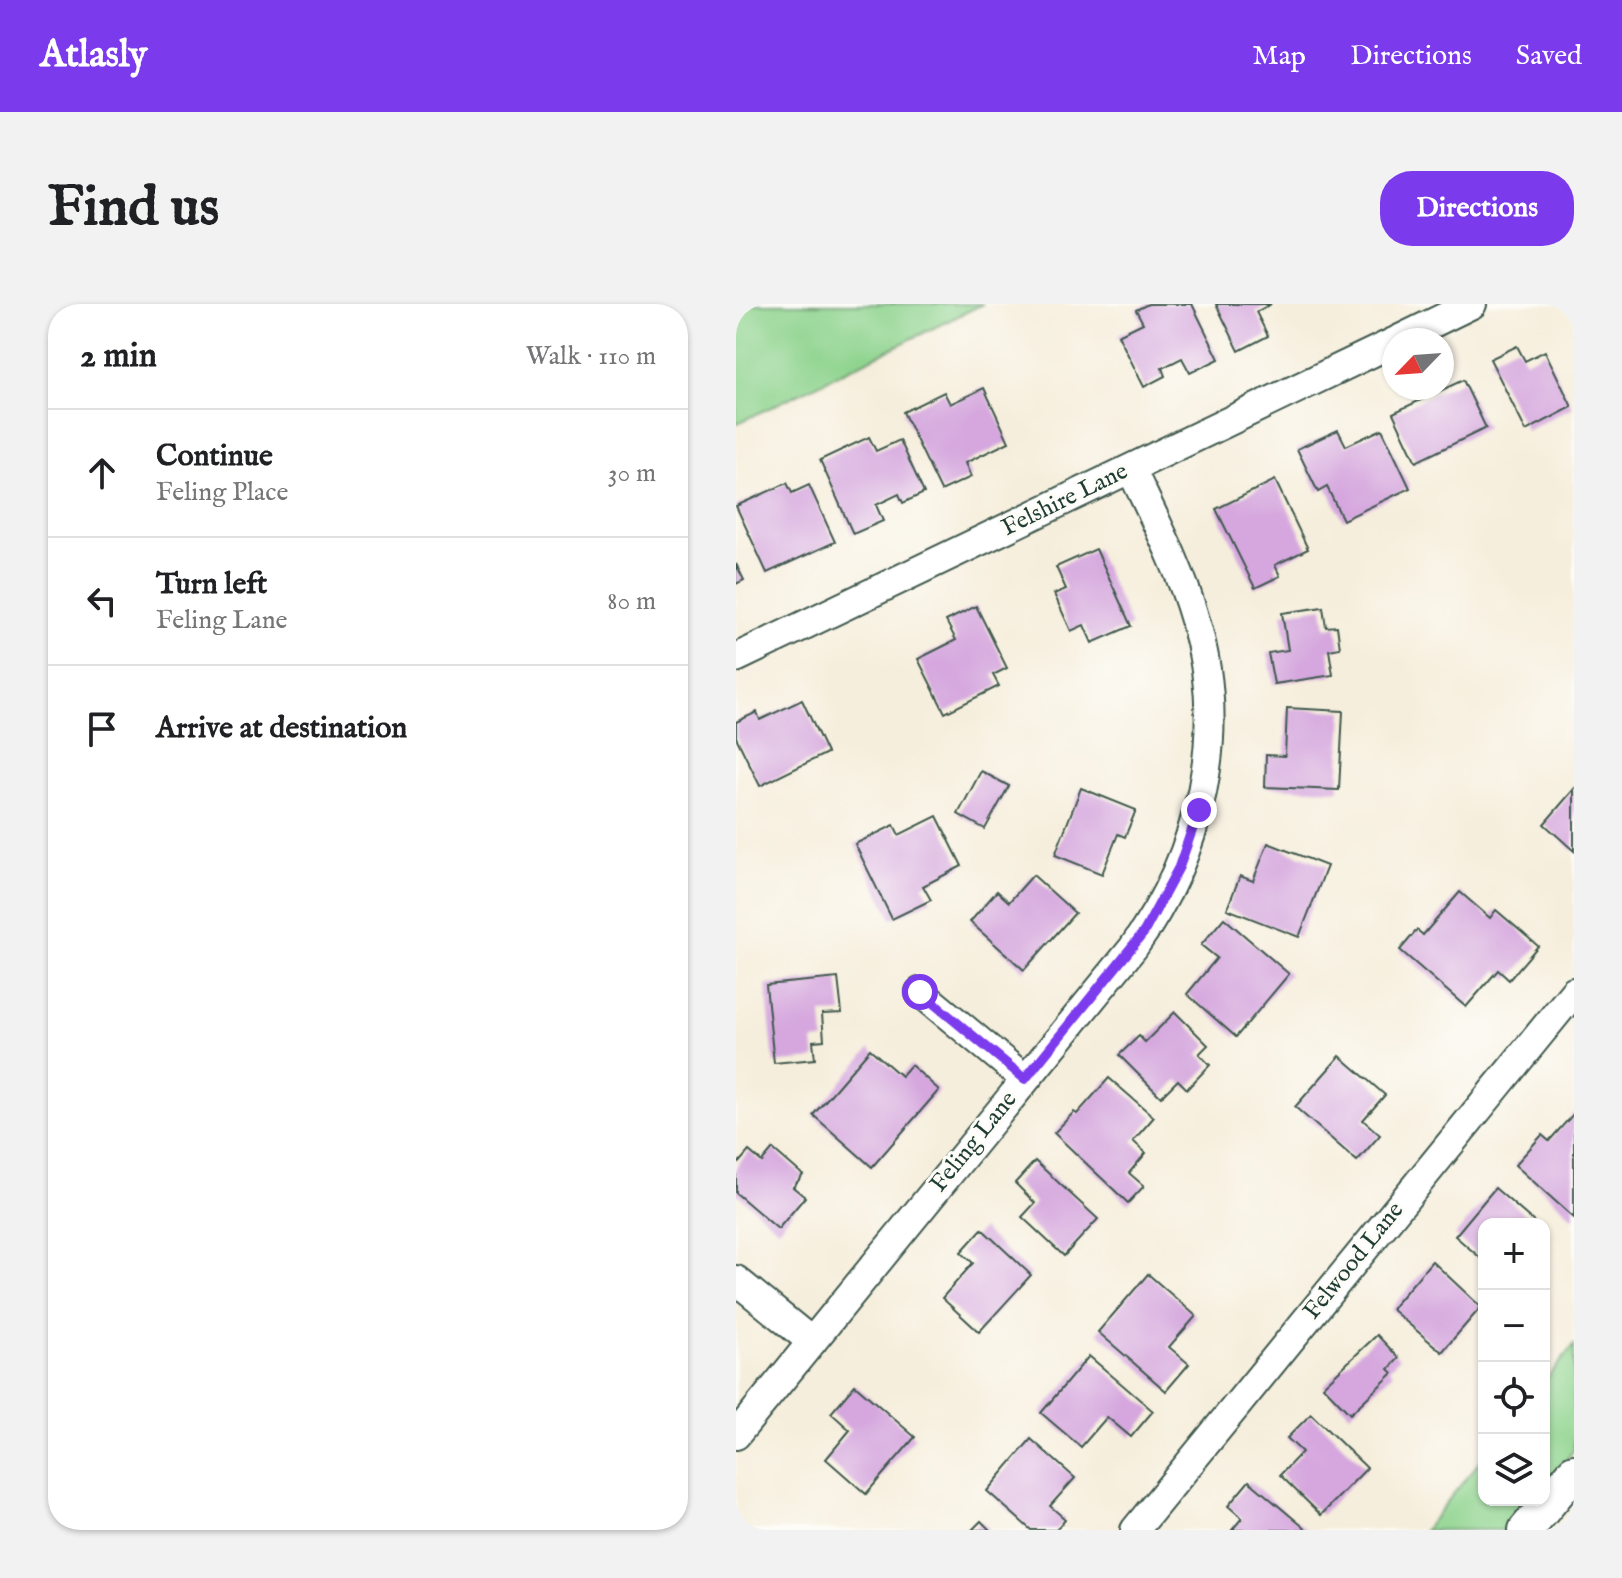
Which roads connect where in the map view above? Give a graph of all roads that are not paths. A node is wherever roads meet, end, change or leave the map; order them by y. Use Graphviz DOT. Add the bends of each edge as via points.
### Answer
graph roads {
  1 [pos="1472,304"];
  2 [pos="1423,328"];
  3 [pos="1382,348"];
  4 [pos="1131,469"];
  5 [pos="736,658"];
  6 [pos="920,992"];
  7 [pos="1574,992"];
  8 [pos="1025,1079"];
  9 [pos="736,1280"];
  10 [pos="812,1342"];
  11 [pos="736,1435"];
  12 [pos="1574,1472"];
  13 [pos="1135,1530"];
  14 [pos="1526,1530"];
  1 -- 2 [label="street, Felshire Lane"];
  3 -- 4 [label="street, Felshire Lane"];
  4 -- 5 [label="street, Felshire Lane"];
  4 -- 8 [label="street, Feling Lane" via="1196,621 1210,714 1205,778 1191,838 1155,915"];
  6 -- 8 [label="street"];
  7 -- 13 [label="street, Felwood Lane"];
  8 -- 10 [label="street, Feling Lane"];
  9 -- 10 [label="street"];
  10 -- 11 [label="street, Feling Lane"];
  12 -- 14 [label="street"];
}
